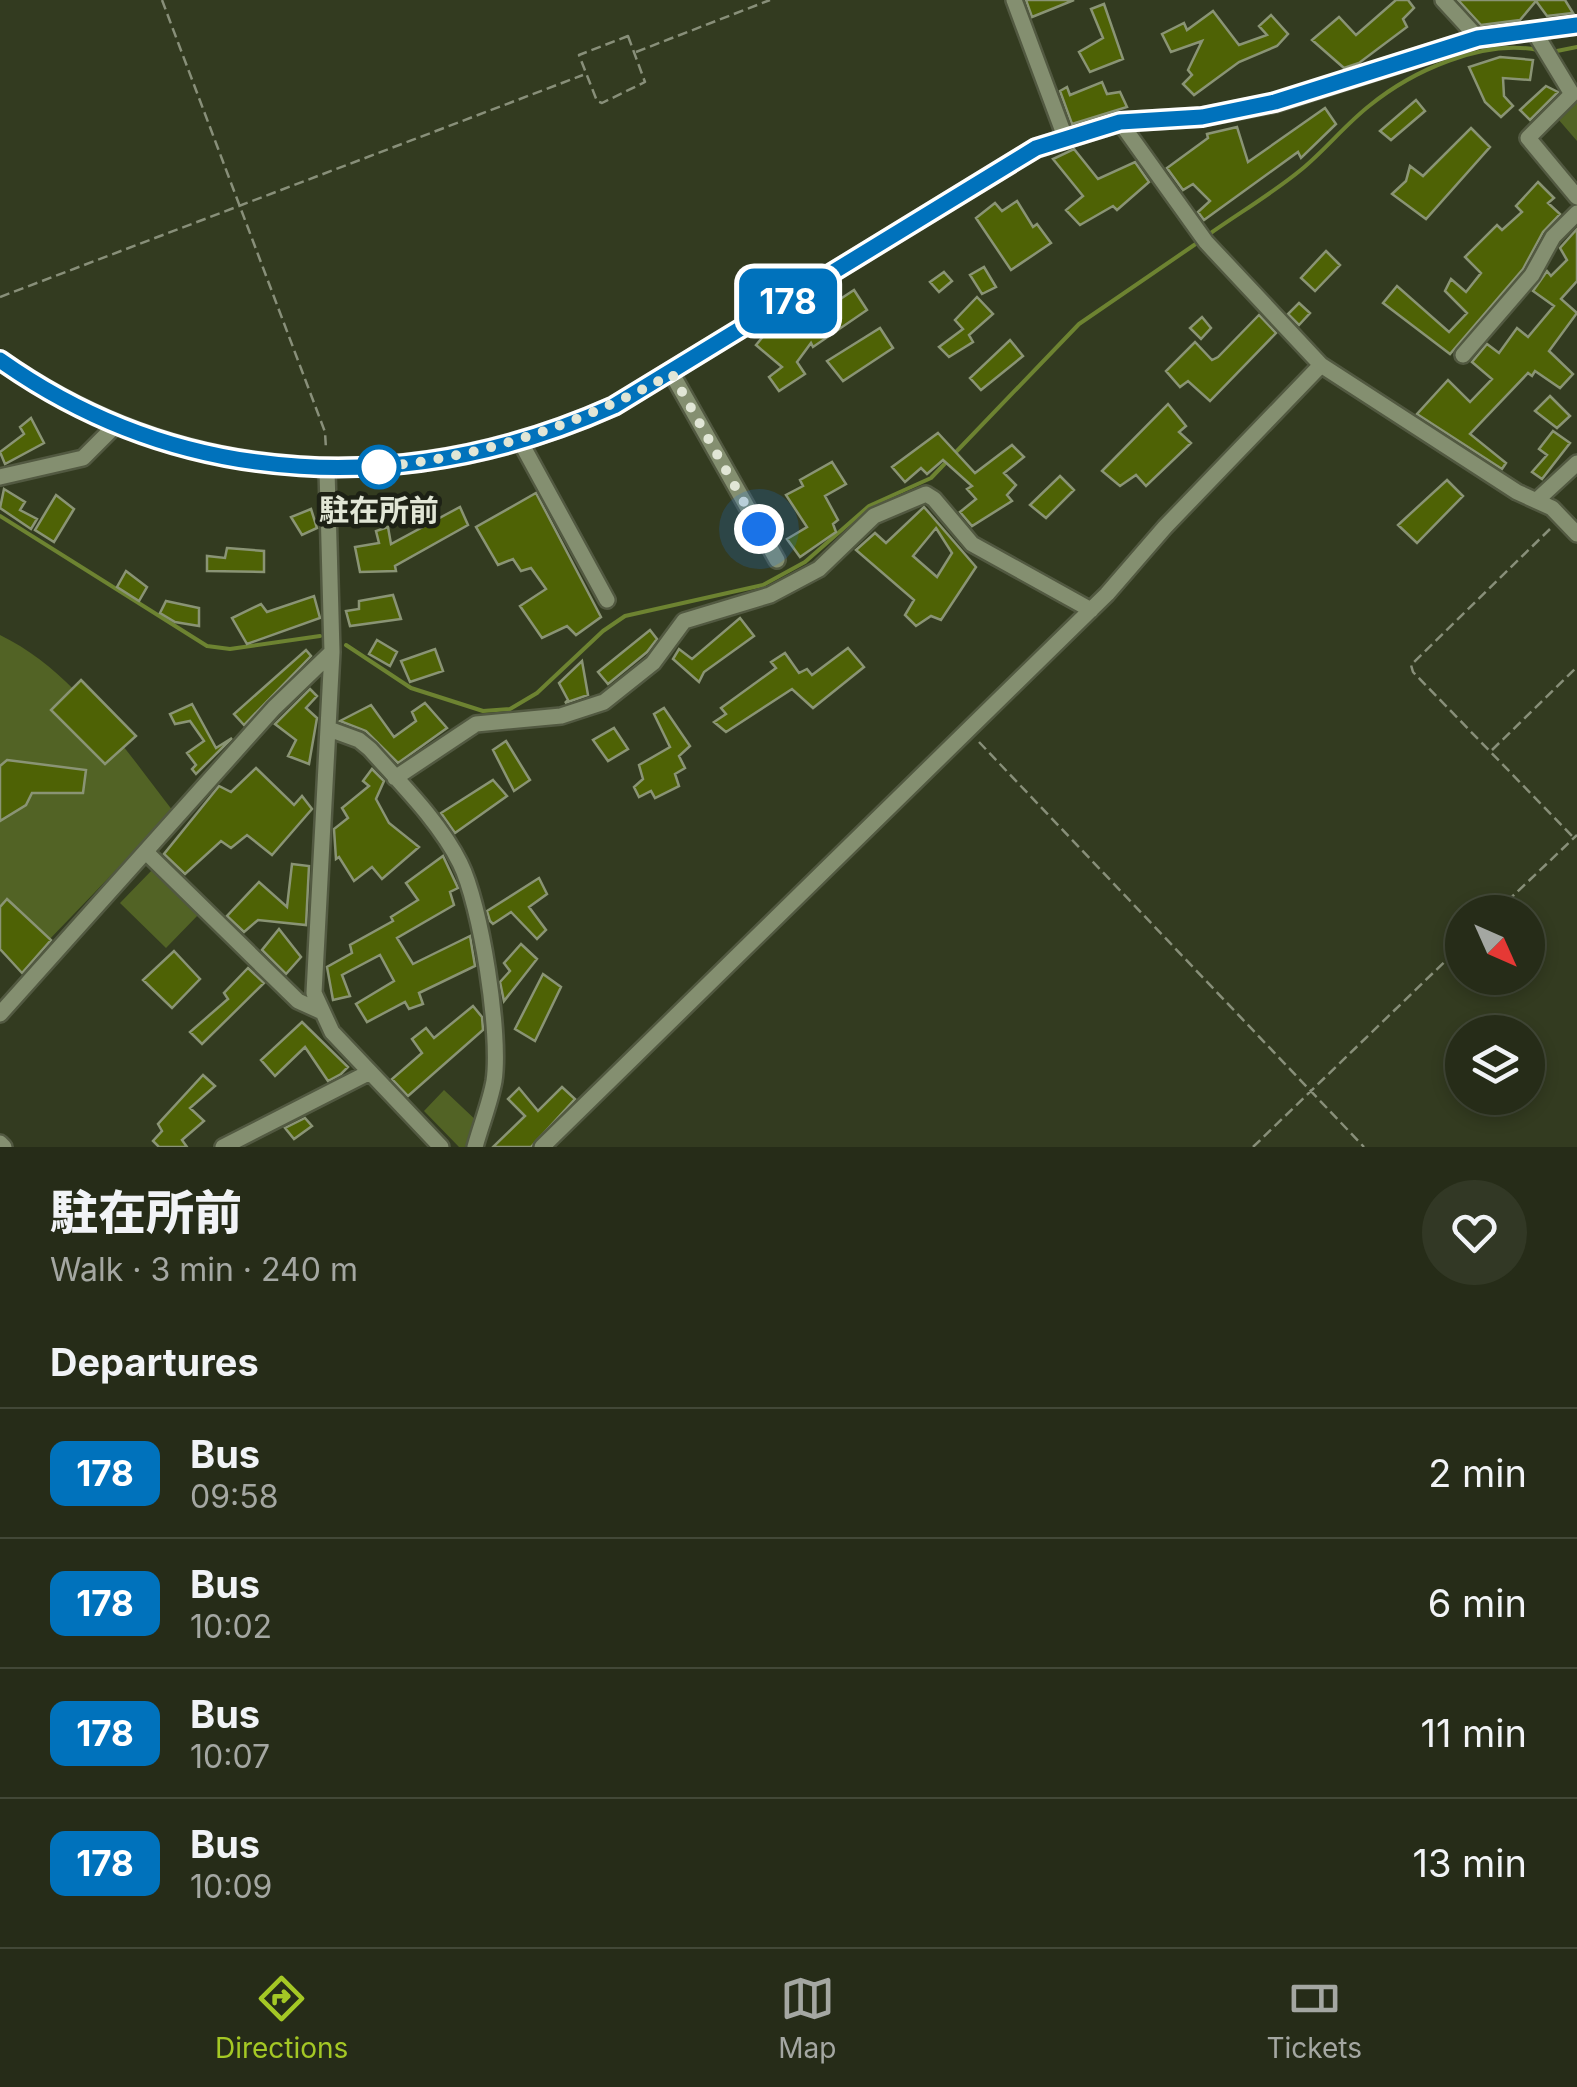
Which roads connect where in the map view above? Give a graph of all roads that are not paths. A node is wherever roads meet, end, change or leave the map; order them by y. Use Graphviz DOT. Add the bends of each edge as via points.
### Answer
graph roads {
  1 [pos="1014,0"];
  2 [pos="1443,0"];
  3 [pos="1577,25"];
  4 [pos="1478,38"];
  5 [pos="1542,44"];
  6 [pos="1120,122"];
  7 [pos="1065,137"];
  8 [pos="1577,197"];
  9 [pos="1577,212"];
  10 [pos="1463,355"];
  11 [pos="0,360"];
  12 [pos="1321,365"];
  13 [pos="672,374"];
  14 [pos="117,424"];
  15 [pos="520,441"];
  16 [pos="1577,463"];
  17 [pos="328,470"];
  18 [pos="0,477"];
  19 [pos="1536,500"];
  20 [pos="1577,534"];
  21 [pos="776,560"];
  22 [pos="607,600"];
  23 [pos="1091,610"];
  24 [pos="332,652"];
  25 [pos="329,729"];
  26 [pos="395,778"];
  27 [pos="148,854"];
  28 [pos="320,1012"];
  29 [pos="0,1014"];
  30 [pos="368,1072"];
  31 [pos="222,1147"];
  32 [pos="442,1147"];
  33 [pos="475,1147"];
  34 [pos="542,1147"];
  1 -- 7 [label="street"];
  2 -- 4 [label="street"];
  3 -- 5 [label="main road"];
  4 -- 5 [label="main road"];
  4 -- 6 [label="main road" via="1234,112"];
  5 -- 8 [label="street" via="1572,94 1528,138"];
  6 -- 7 [label="main road"];
  6 -- 12 [label="street" via="1203,239"];
  7 -- 13 [label="main road" via="1005,164"];
  9 -- 10 [label="street"];
  11 -- 14 [label="main road"];
  12 -- 19 [label="street"];
  12 -- 23 [label="street"];
  13 -- 15 [label="main road" via="576,423"];
  13 -- 21 [label="street"];
  14 -- 17 [label="main road" via="262,466"];
  14 -- 18 [label="street" via="83,458"];
  15 -- 17 [label="main road" via="416,463"];
  15 -- 22 [label="street"];
  16 -- 19 [label="street"];
  17 -- 24 [label="street"];
  19 -- 20 [label="street"];
  23 -- 26 [label="street" via="972,544 926,494 910,497 874,516 819,570 770,595 684,622 653,663 604,702 560,716 476,724"];
  23 -- 34 [label="street"];
  24 -- 25 [label="street"];
  24 -- 27 [label="street" via="274,708"];
  25 -- 26 [label="street" via="359,740"];
  25 -- 28 [label="street" via="314,993"];
  26 -- 33 [label="street" via="446,841 467,881 495,1047 494,1080"];
  27 -- 28 [label="street" via="298,1001"];
  27 -- 29 [label="street"];
  28 -- 30 [label="street"];
  30 -- 31 [label="street"];
  30 -- 32 [label="street"];
}
